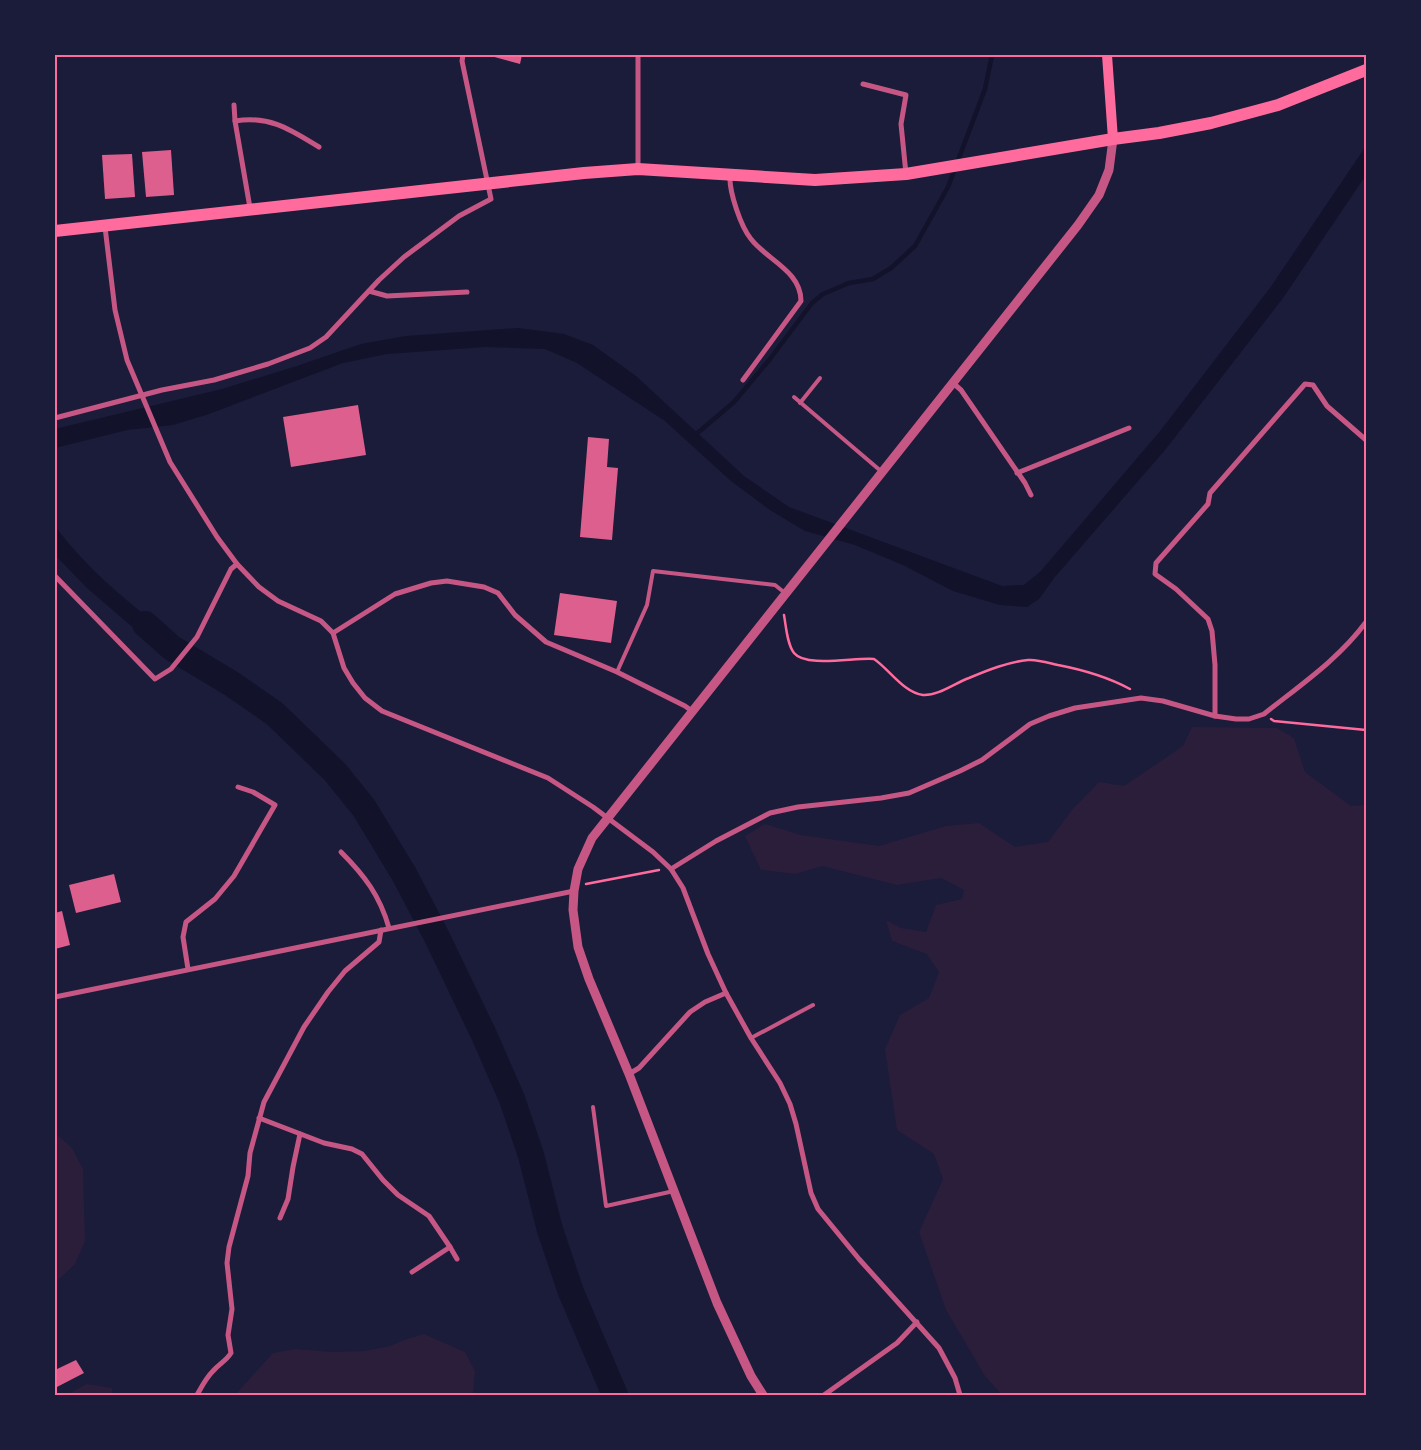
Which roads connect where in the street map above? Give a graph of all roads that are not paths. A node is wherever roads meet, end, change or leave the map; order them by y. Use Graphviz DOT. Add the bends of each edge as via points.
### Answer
graph roads {
  1 [pos="463,55"];
  2 [pos="638,55"];
  3 [pos="1106,55"];
  4 [pos="1366,70"];
  5 [pos="863,84"];
  6 [pos="234,105"];
  7 [pos="236,121"];
  8 [pos="1113,139"];
  9 [pos="319,147"];
  10 [pos="638,169"];
  11 [pos="906,174"];
  12 [pos="730,176"];
  13 [pos="488,184"];
  14 [pos="250,209"];
  15 [pos="105,225"];
  16 [pos="55,231"];
  17 [pos="369,291"];
  18 [pos="467,292"];
  19 [pos="820,378"];
  20 [pos="743,380"];
  21 [pos="953,383"];
  22 [pos="143,396"];
  23 [pos="794,397"];
  24 [pos="800,403"];
  25 [pos="55,418"];
  26 [pos="1129,428"];
  27 [pos="1366,440"];
  28 [pos="882,472"];
  29 [pos="1017,473"];
  30 [pos="1031,496"];
  31 [pos="237,564"];
  32 [pos="55,576"];
  33 [pos="785,593"];
  34 [pos="1366,622"];
  35 [pos="333,633"];
  36 [pos="617,672"];
  37 [pos="692,711"];
  38 [pos="1215,716"];
  39 [pos="238,787"];
  40 [pos="608,818"];
  41 [pos="341,852"];
  42 [pos="671,869"];
  43 [pos="574,891"];
  44 [pos="389,928"];
  45 [pos="381,930"];
  46 [pos="188,969"];
  47 [pos="726,994"];
  48 [pos="55,997"];
  49 [pos="813,1005"];
  50 [pos="751,1038"];
  51 [pos="629,1074"];
  52 [pos="592,1107"];
  53 [pos="259,1118"];
  54 [pos="300,1134"];
  55 [pos="674,1191"];
  56 [pos="280,1218"];
  57 [pos="450,1247"];
  58 [pos="457,1259"];
  59 [pos="412,1272"];
  60 [pos="917,1322"];
  61 [pos="197,1395"];
  62 [pos="763,1395"];
  63 [pos="824,1395"];
  64 [pos="960,1395"];
  1 -- 13 [label="street"];
  2 -- 10 [label="street"];
  3 -- 8 [label="main road"];
  4 -- 8 [label="main road" via="1268,108 1160,133"];
  5 -- 11 [label="street" via="906,95 901,124"];
  6 -- 7 [label="street"];
  7 -- 9 [label="street" via="250,119 281,125"];
  7 -- 14 [label="street"];
  8 -- 11 [label="main road"];
  8 -- 21 [label="street" via="1109,170 1099,195"];
  10 -- 12 [label="main road"];
  10 -- 13 [label="main road"];
  11 -- 12 [label="main road" via="815,180"];
  12 -- 20 [label="street" via="729,185 750,238 794,278 801,291 801,301"];
  13 -- 14 [label="main road"];
  13 -- 17 [label="street" via="491,199 434,233"];
  14 -- 15 [label="main road"];
  15 -- 16 [label="main road"];
  15 -- 22 [label="street" via="116,310 127,360"];
  17 -- 18 [label="street" via="387,296"];
  17 -- 22 [label="street" via="326,337 310,348 214,380"];
  19 -- 24 [label="lane"];
  21 -- 28 [label="street"];
  21 -- 29 [label="street"];
  22 -- 25 [label="street"];
  22 -- 31 [label="street" via="170,462"];
  23 -- 24 [label="lane"];
  24 -- 28 [label="lane"];
  26 -- 29 [label="street"];
  27 -- 38 [label="street" via="1327,406 1313,385 1305,384 1210,493 1208,504 1156,563 1155,574 1176,588 1208,619 1215,664"];
  28 -- 33 [label="street"];
  29 -- 30 [label="street"];
  31 -- 32 [label="street" via="231,569 196,637 171,669 155,679"];
  31 -- 35 [label="street" via="258,587 278,601 321,621"];
  33 -- 36 [label="lane" via="775,586 653,571 647,605"];
  33 -- 37 [label="street"];
  34 -- 38 [label="street" via="1342,650 1264,714 1249,719"];
  35 -- 36 [label="street" via="395,594 447,581 484,587 498,593 515,615 546,642"];
  35 -- 40 [label="street" via="352,683 382,711 548,778"];
  36 -- 37 [label="street"];
  37 -- 40 [label="street"];
  38 -- 42 [label="street" via="1141,698 1075,708 1030,724 982,760 909,793 770,813"];
  39 -- 46 [label="street" via="275,805 234,876 215,900 186,922 182,937"];
  40 -- 42 [label="street"];
  40 -- 43 [label="street" via="592,838 578,869"];
  41 -- 44 [label="street" via="379,899"];
  42 -- 47 [label="street" via="683,888"];
  43 -- 44 [label="street"];
  43 -- 51 [label="street" via="578,947"];
  44 -- 45 [label="street"];
  45 -- 46 [label="street"];
  45 -- 53 [label="street" via="379,942 346,971 304,1027 264,1102"];
  46 -- 48 [label="street"];
  47 -- 50 [label="street"];
  47 -- 51 [label="street" via="690,1012 639,1068"];
  49 -- 50 [label="lane"];
  50 -- 60 [label="street" via="790,1104 818,1209"];
  51 -- 55 [label="street"];
  52 -- 55 [label="lane" via="606,1206"];
  53 -- 54 [label="street"];
  53 -- 61 [label="street" via="227,1263 232,1309 228,1335 231,1353 214,1369"];
  54 -- 56 [label="street" via="288,1199"];
  54 -- 57 [label="street" via="362,1154 398,1194 429,1216"];
  55 -- 62 [label="street" via="717,1303"];
  57 -- 58 [label="street"];
  57 -- 59 [label="street"];
  60 -- 63 [label="street" via="897,1343"];
  60 -- 64 [label="street" via="940,1348"];
}
